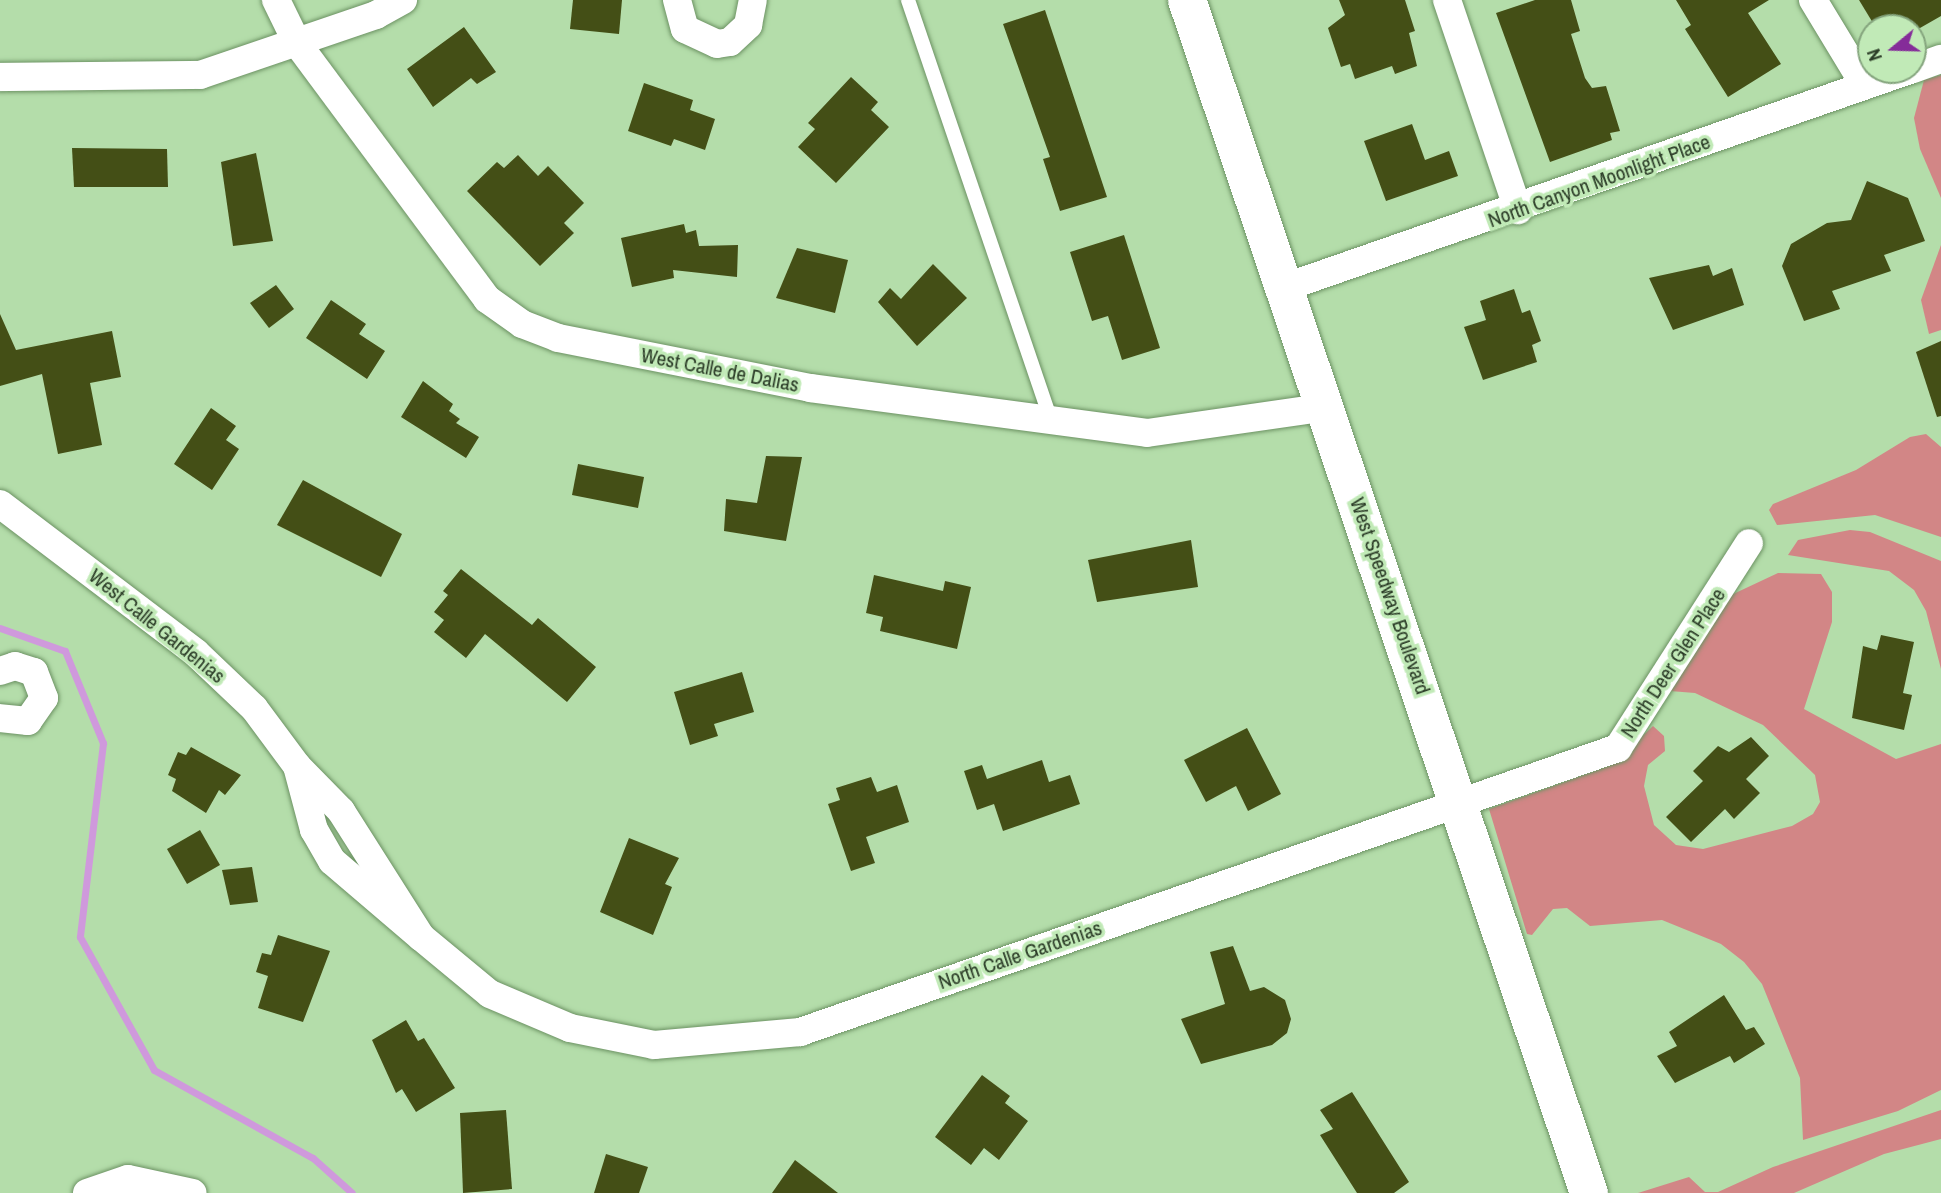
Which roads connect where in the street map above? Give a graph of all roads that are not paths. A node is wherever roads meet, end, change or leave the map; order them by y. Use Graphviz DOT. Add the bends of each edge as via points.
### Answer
graph roads {
  1 [pos="276,0"];
  2 [pos="403,0"];
  3 [pos="677,0"];
  4 [pos="752,0"];
  5 [pos="908,0"];
  6 [pos="1187,0"];
  7 [pos="1447,0"];
  8 [pos="1813,0"];
  9 [pos="297,43"];
  10 [pos="0,77"];
  11 [pos="1870,84"];
  12 [pos="1865,86"];
  13 [pos="1518,210"];
  14 [pos="1286,287"];
  15 [pos="1327,407"];
  16 [pos="1051,421"];
  17 [pos="0,504"];
  18 [pos="1749,544"];
  19 [pos="0,671"];
  20 [pos="0,718"];
  21 [pos="1460,803"];
  22 [pos="570,1028"];
  23 [pos="87,1193"];
  24 [pos="193,1193"];
  25 [pos="1589,1193"];
  1 -- 9 [label="street, West Calle de Dalias"];
  2 -- 9 [label="street"];
  3 -- 4 [label="street" via="684,29 717,44 730,41 748,25"];
  5 -- 16 [label="lane"];
  6 -- 14 [label="main road, West Speedway Boulevard"];
  7 -- 13 [label="street"];
  8 -- 12 [label="street"];
  9 -- 10 [label="street" via="200,75"];
  9 -- 16 [label="street, West Calle de Dalias" via="486,299 522,324 558,338 810,388"];
  11 -- 12 [label="street, North Canyon Moonlight Place"];
  12 -- 13 [label="street, North Canyon Moonlight Place"];
  13 -- 14 [label="street, North Canyon Moonlight Place"];
  14 -- 15 [label="main road, West Speedway Boulevard"];
  15 -- 16 [label="street, West Calle de Dalias" via="1147,433"];
  15 -- 21 [label="main road, West Speedway Boulevard"];
  17 -- 22 [label="street, West Calle Gardenias" via="196,653 254,708 297,766 314,830 332,861 490,994"];
  18 -- 21 [label="street, North Deer Glen Place" via="1618,748"];
  19 -- 20 [label="street" via="15,666 34,672 44,698 28,721"];
  21 -- 22 [label="street, North Calle Gardenias" via="800,1032 654,1045"];
  21 -- 25 [label="main road, West Speedway Boulevard"];
  23 -- 24 [label="street" via="128,1179"];
}
